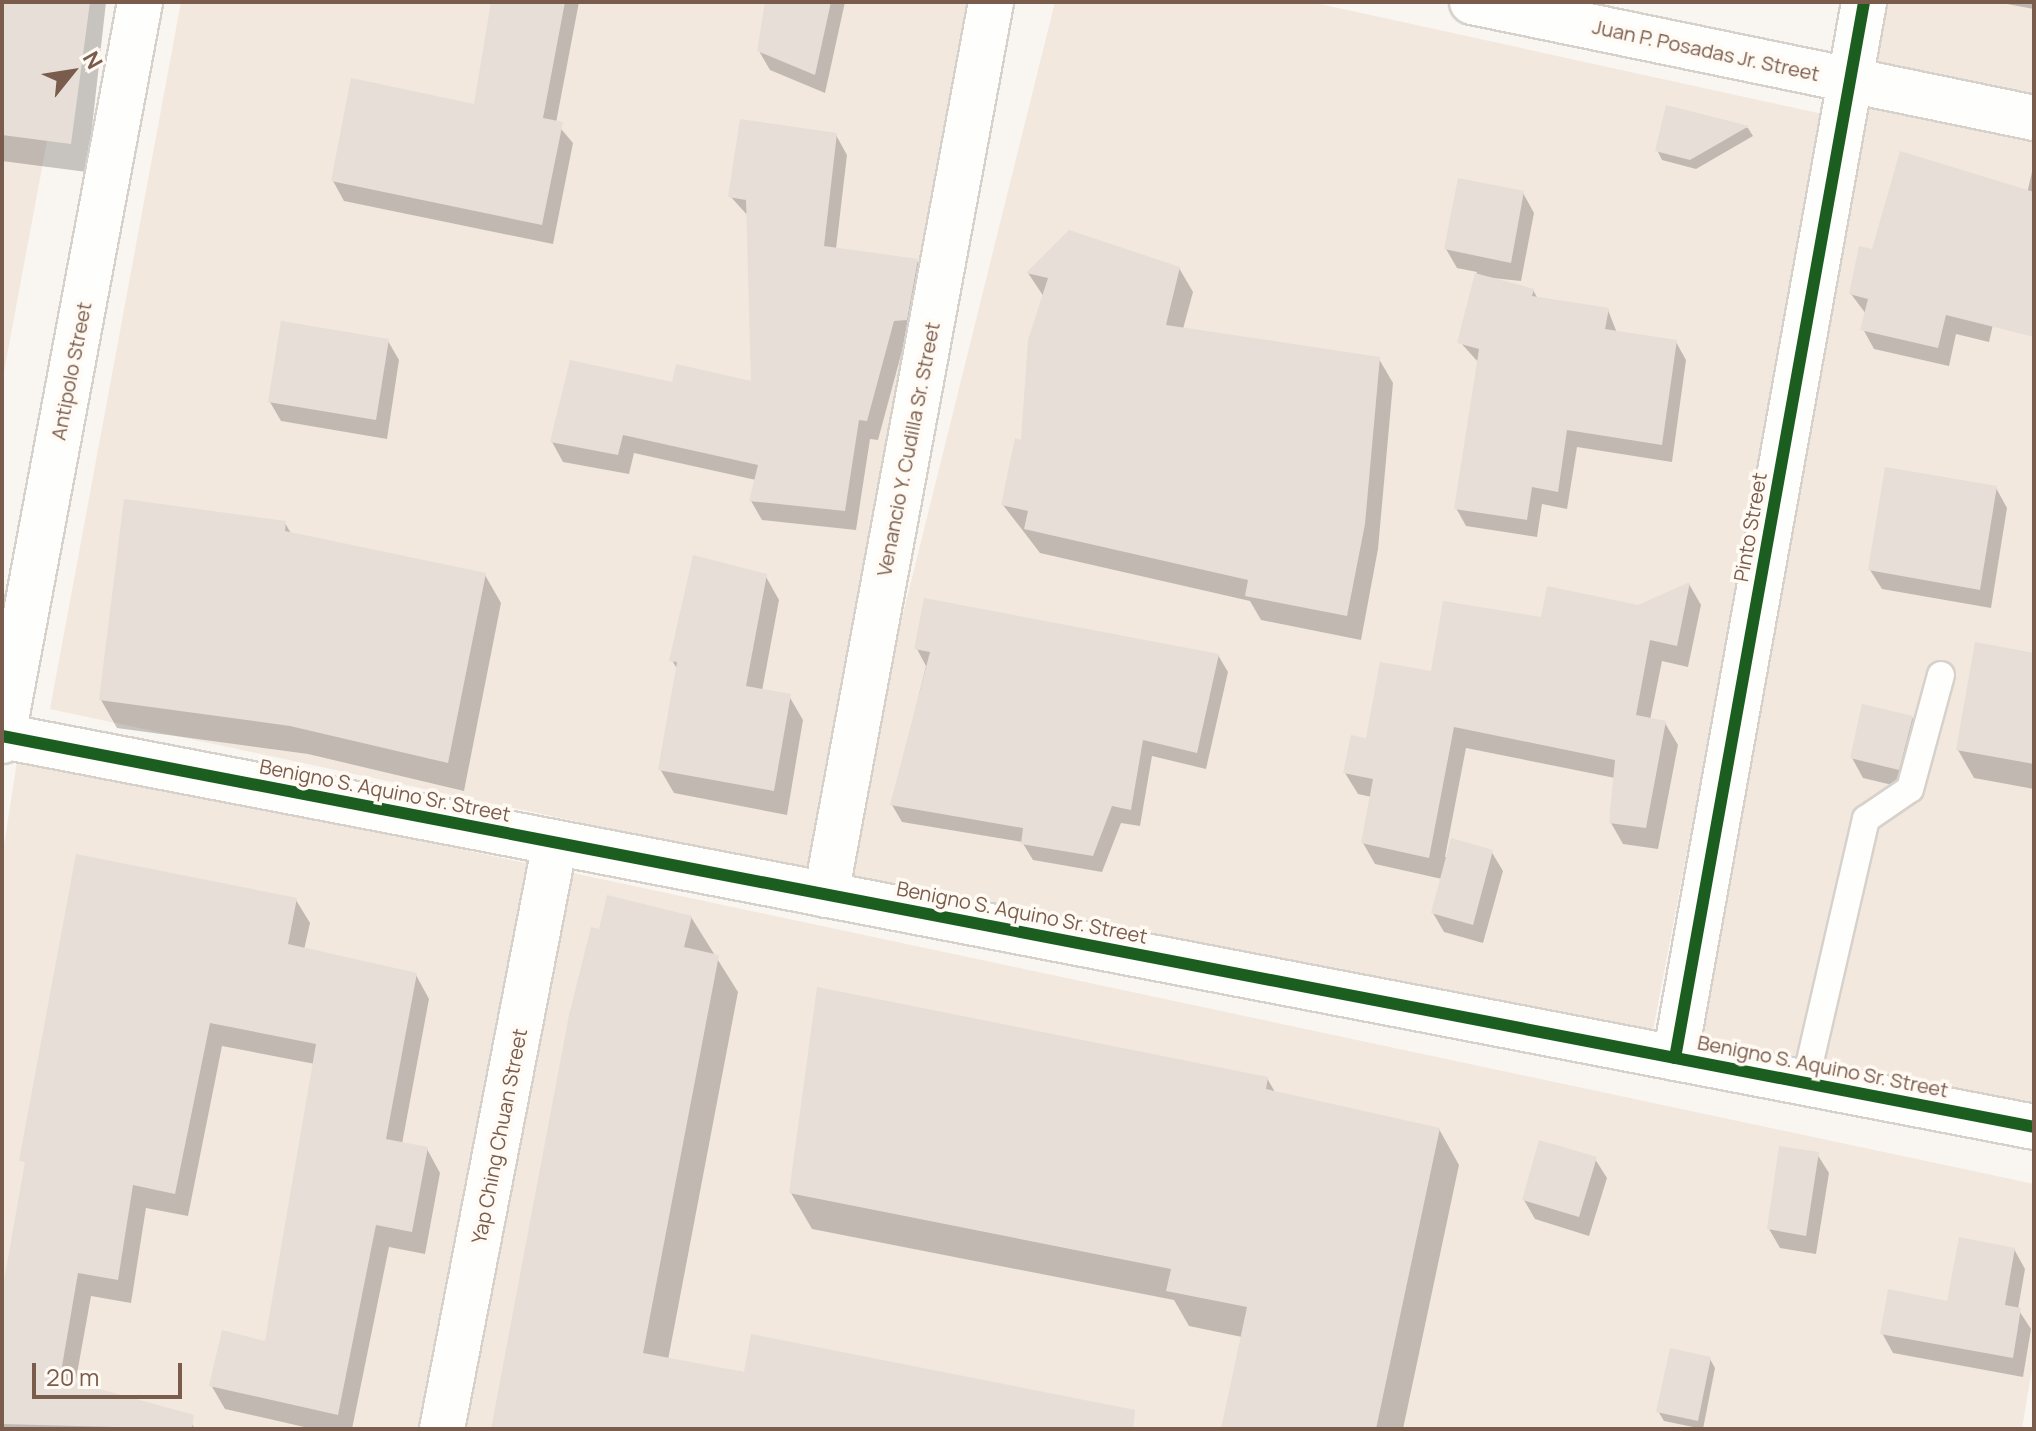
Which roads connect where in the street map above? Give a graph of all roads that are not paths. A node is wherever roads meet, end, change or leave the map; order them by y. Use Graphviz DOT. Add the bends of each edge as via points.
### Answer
graph roads {
  1 [pos="140,2"];
  2 [pos="991,2"];
  3 [pos="1472,2"];
  4 [pos="1864,2"];
  5 [pos="1849,80"];
  6 [pos="2034,118"];
  7 [pos="1941,675"];
  8 [pos="2,738"];
  9 [pos="555,843"];
  10 [pos="826,895"];
  11 [pos="1675,1058"];
  12 [pos="1805,1083"];
  13 [pos="2034,1127"];
  14 [pos="442,1429"];
  1 -- 8 [label="street, Antipolo Street"];
  2 -- 10 [label="street, Venancio Y. Cudilla Sr. Street"];
  3 -- 5 [label="street, Juan P. Posadas Jr. Street"];
  4 -- 5 [label="street, Pinto Street"];
  5 -- 6 [label="street, Juan P. Posadas Jr. Street"];
  5 -- 11 [label="street, Pinto Street"];
  7 -- 12 [label="lane" via="1910,789 1866,819"];
  8 -- 9 [label="street, Benigno S. Aquino Sr. Street"];
  9 -- 10 [label="street, Benigno S. Aquino Sr. Street"];
  9 -- 14 [label="street, Yap Ching Chuan Street"];
  10 -- 11 [label="street, Benigno S. Aquino Sr. Street"];
  11 -- 12 [label="street, Benigno S. Aquino Sr. Street"];
  12 -- 13 [label="street, Benigno S. Aquino Sr. Street"];
}
